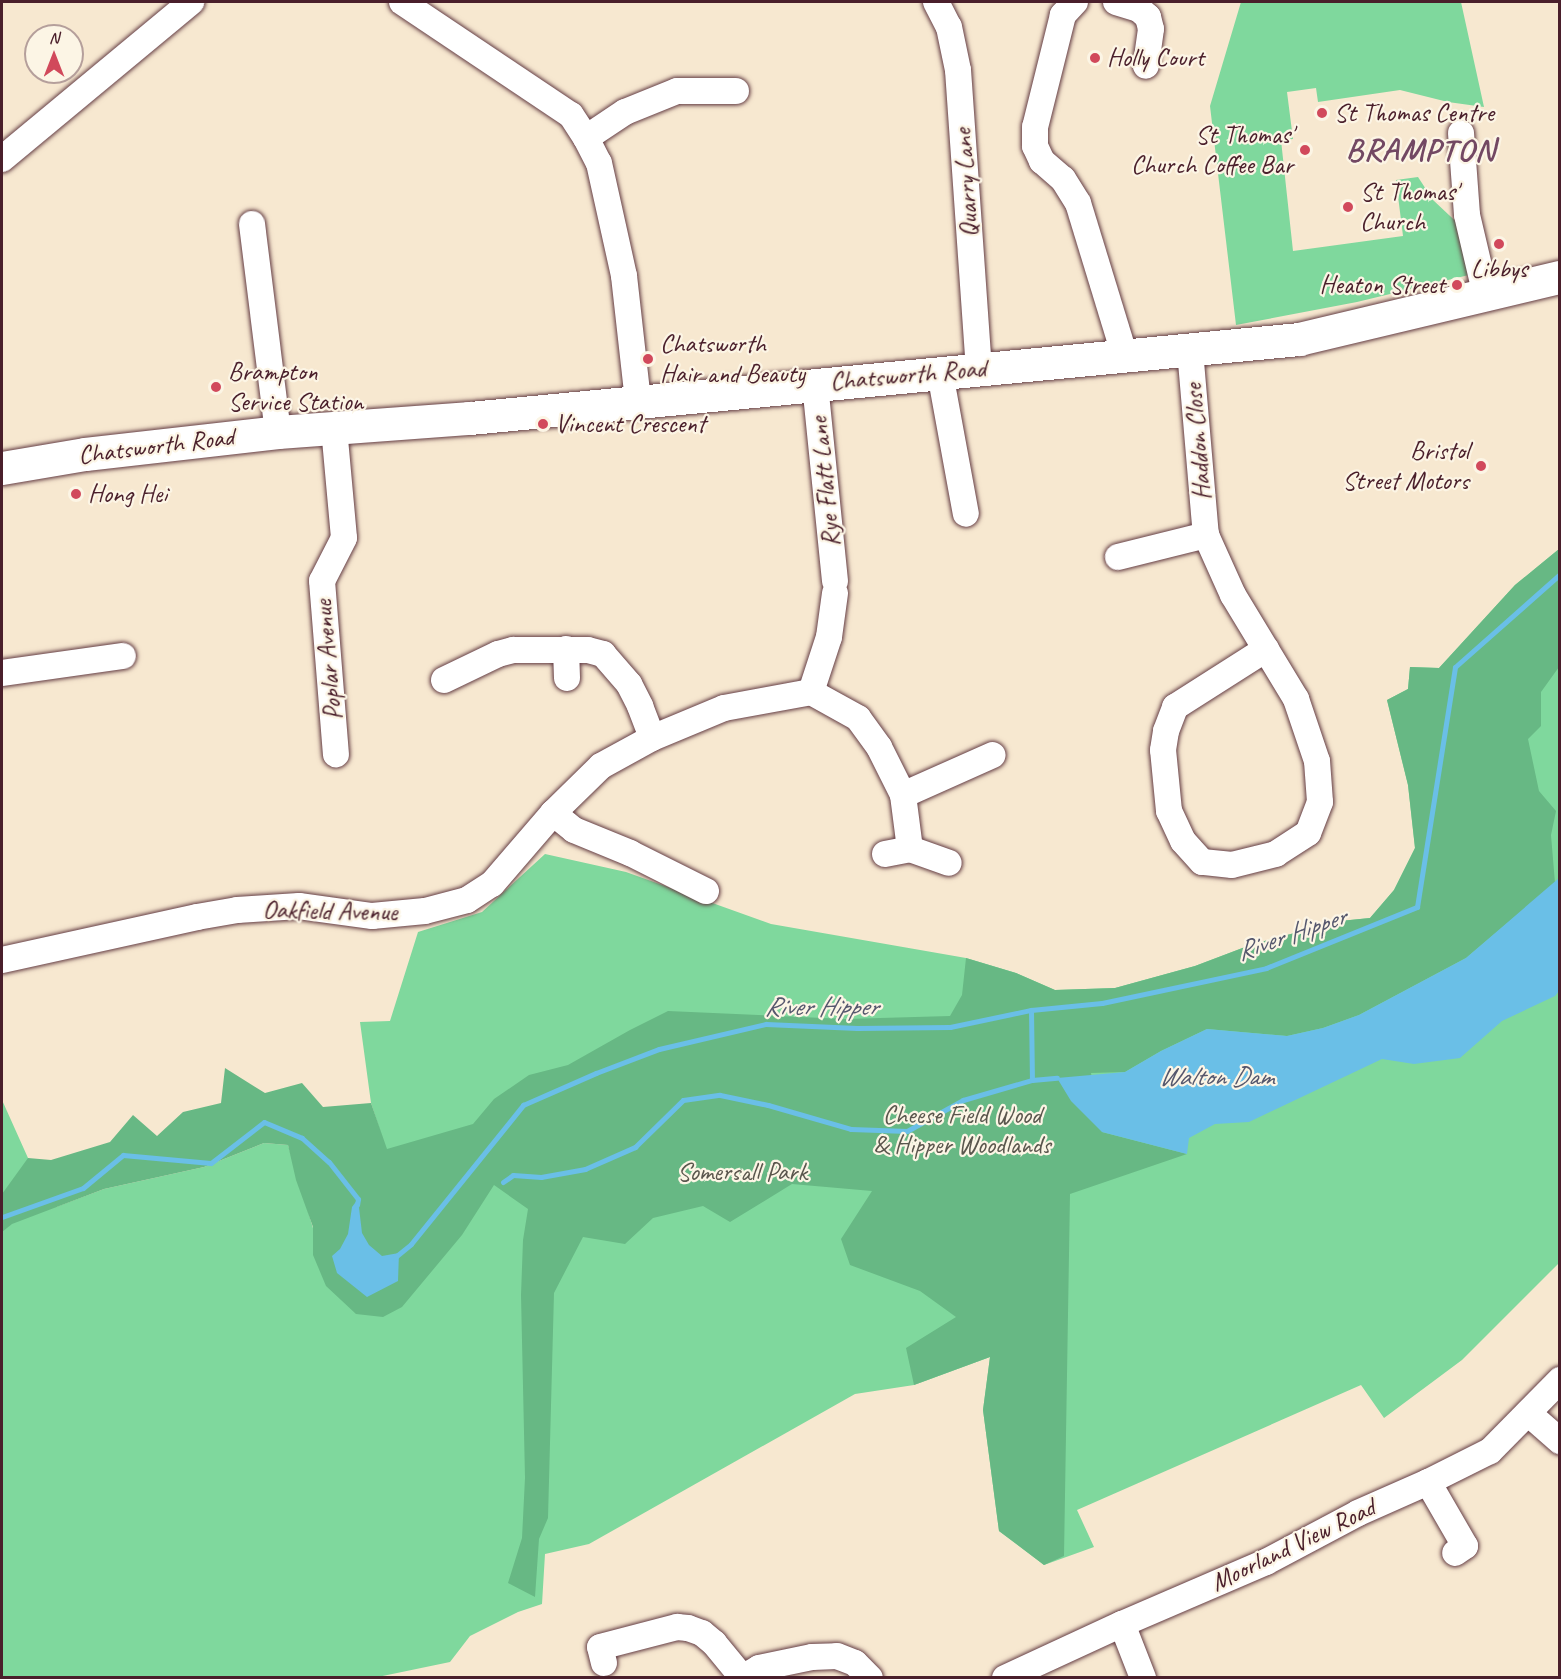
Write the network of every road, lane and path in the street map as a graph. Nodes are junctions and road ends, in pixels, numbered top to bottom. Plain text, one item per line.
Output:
1 (191, 2) edge
2 (402, 2) edge
3 (936, 2) edge
4 (1075, 2) edge
5 (1116, 2) edge
6 (1146, 66) dead end
7 (736, 91) dead end
8 (1461, 133) dead end
9 (586, 138) junction
10 (2, 159) edge
11 (252, 224) dead end
12 (1560, 278) edge
13 (1486, 296) junction
14 (1190, 350) junction
15 (1125, 357) junction
16 (979, 369) junction
17 (940, 373) junction
18 (815, 384) junction
19 (638, 401) junction
20 (334, 428) junction
21 (278, 432) junction
22 (2, 468) edge
23 (966, 514) dead end
24 (1206, 535) junction
25 (1118, 557) dead end
26 (566, 649) junction
27 (1266, 649) junction
28 (123, 656) dead end
29 (2, 673) edge
30 (567, 678) dead end
31 (444, 680) dead end
32 (811, 693) junction
33 (652, 738) junction
34 (336, 754) dead end
35 (993, 755) dead end
36 (903, 795) junction
37 (553, 813) junction
38 (910, 849) junction
39 (885, 854) dead end
40 (949, 862) dead end
41 (706, 891) dead end
42 (2, 960) edge
43 (1560, 1380) edge
44 (1528, 1413) junction
45 (1560, 1441) edge
46 (1428, 1482) junction
47 (1455, 1553) dead end
48 (1122, 1624) junction
49 (604, 1663) dead end
50 (742, 1677) edge
51 (870, 1677) edge
52 (1005, 1677) edge
53 (1143, 1677) edge

1 - 10 street
2 - 9 street
3 - 16 street, Quarry Lane
4 - 15 street
5 - 6 street
7 - 9 street
8 - 13 street
9 - 19 street
11 - 21 street
12 - 13 highway, Chatsworth Road
13 - 14 highway, Chatsworth Road
14 - 15 highway, Chatsworth Road
14 - 24 street, Haddon Close
15 - 16 highway, Chatsworth Road
16 - 17 highway, Chatsworth Road
17 - 18 highway, Chatsworth Road
17 - 23 street
18 - 19 highway, Chatsworth Road
18 - 32 street, Rye Flatt Lane
19 - 20 highway, Chatsworth Road
20 - 21 highway, Chatsworth Road
20 - 34 street, Poplar Avenue
21 - 22 highway, Chatsworth Road
24 - 25 street, Haddon Close
24 - 27 street, Haddon Close
26 - 30 street
26 - 31 street
26 - 33 street
27 - 27 street, Haddon Close
28 - 29 street
32 - 33 street, Oakfield Avenue
32 - 36 street
33 - 37 street, Oakfield Avenue
35 - 36 street
36 - 38 street
37 - 41 street
37 - 42 street, Oakfield Avenue
38 - 39 street
38 - 40 street
43 - 44 street, Moorland View Road
44 - 45 street
44 - 46 street, Moorland View Road
46 - 47 street
46 - 48 street, Moorland View Road
48 - 52 street, Moorland View Road
48 - 53 street
49 - 50 street
50 - 51 street

